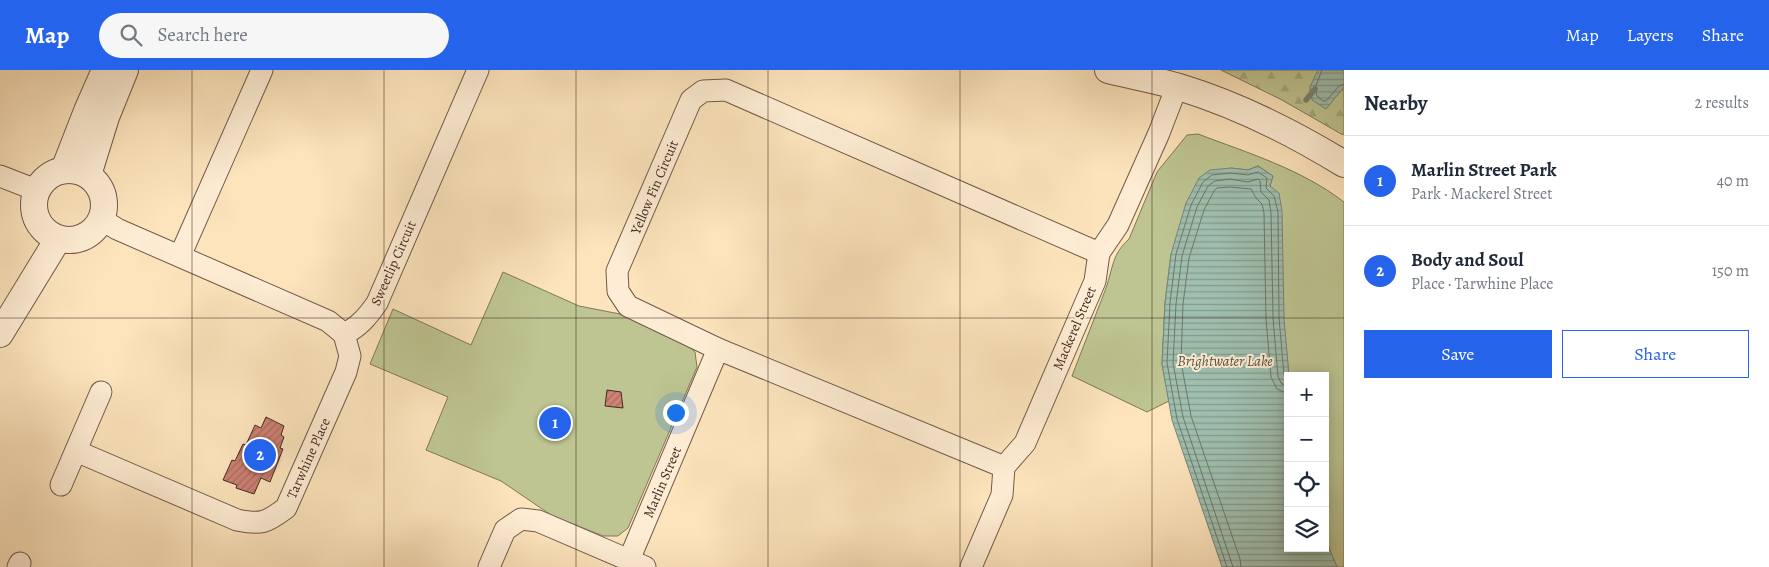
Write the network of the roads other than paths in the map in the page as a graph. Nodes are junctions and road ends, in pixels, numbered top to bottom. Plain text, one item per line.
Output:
1 (105, 70) edge
2 (125, 70) edge
3 (262, 70) edge
4 (478, 70) edge
5 (1108, 70) edge
6 (1177, 86) junction
7 (1344, 164) edge
8 (76, 172) junction
9 (0, 176) edge
10 (36, 190) junction
11 (101, 219) junction
12 (50, 233) junction
13 (1099, 252) junction
14 (180, 256) junction
15 (0, 327) edge
16 (0, 334) edge
17 (344, 334) junction
18 (718, 349) junction
19 (101, 392) dead end
20 (76, 451) junction
21 (1004, 467) junction
22 (61, 485) dead end
23 (637, 564) edge
24 (489, 567) edge
25 (971, 567) edge

1 - 8 street
2 - 8 street
3 - 14 street
4 - 17 street, Sweetlip Circuit
5 - 6 street
6 - 7 street
6 - 13 street, Mackerel Street
8 - 10 street
8 - 11 street
9 - 10 street
10 - 12 street
11 - 12 street
11 - 14 street
12 - 15 street
12 - 16 street
13 - 18 street, Yellow Fin Circuit
13 - 21 street, Mackerel Street
14 - 17 street
17 - 20 street, Tarwhine Place
18 - 21 street, Yellow Fin Circuit
18 - 23 street, Marlin Street
19 - 20 street
20 - 22 street
21 - 25 street
23 - 24 street

